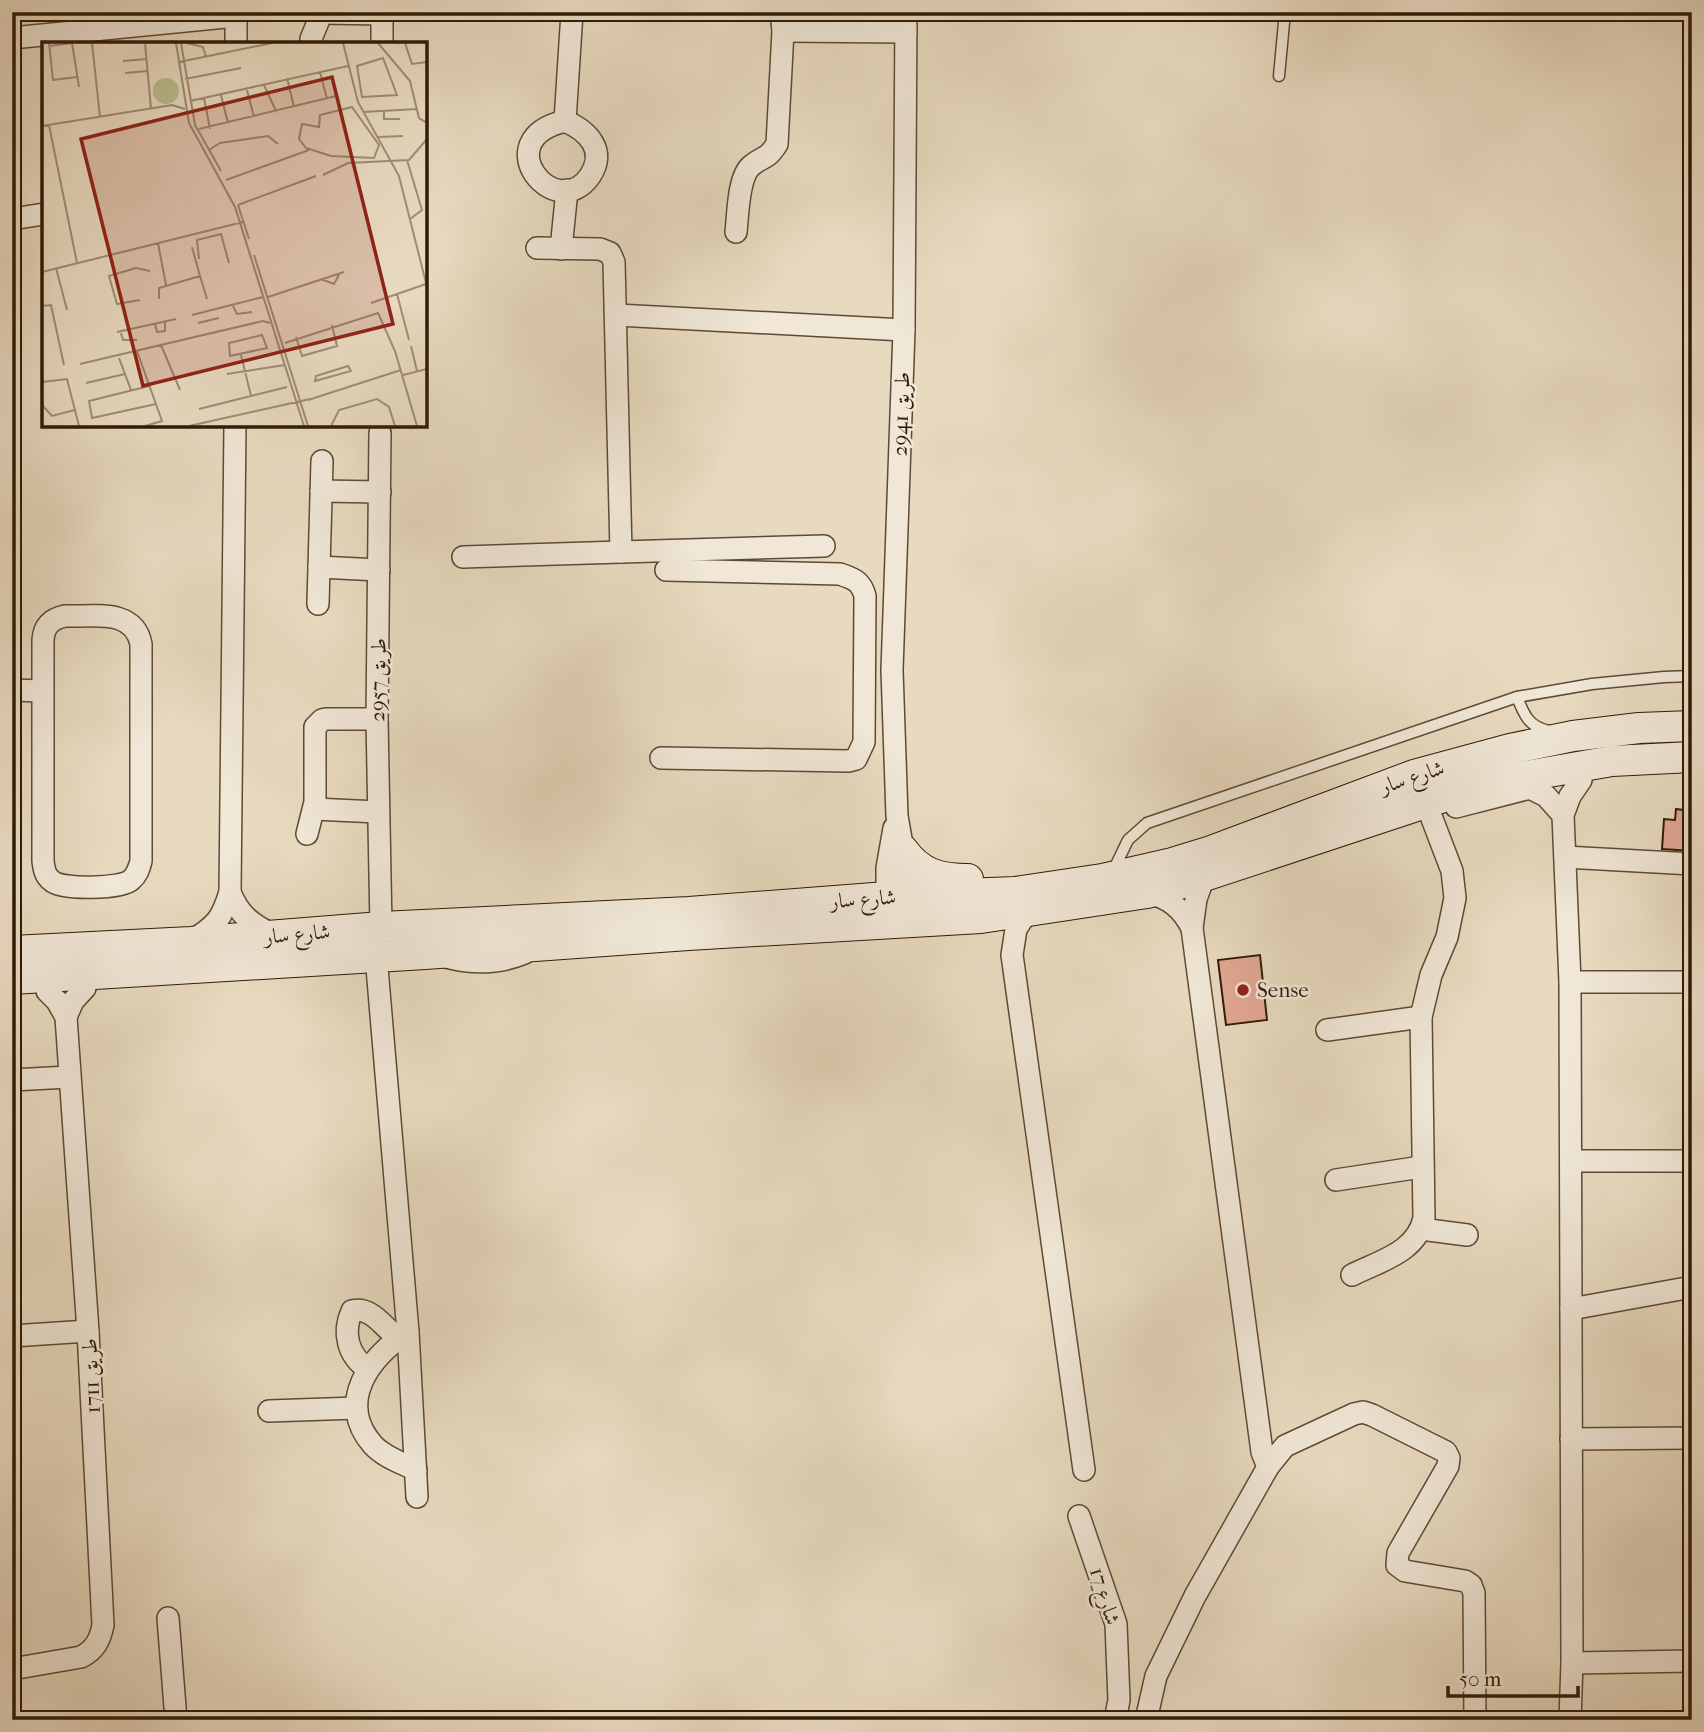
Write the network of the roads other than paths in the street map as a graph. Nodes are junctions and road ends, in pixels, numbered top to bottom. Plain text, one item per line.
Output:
1 (322, 12) edge
2 (572, 12) edge
3 (1285, 12) edge
4 (382, 13) edge
5 (236, 14) edge
6 (782, 22) edge
7 (906, 22) edge
8 (12, 38) edge
9 (311, 39) dead end
10 (236, 42) edge
11 (382, 42) edge
12 (1279, 76) dead end
13 (565, 121) junction
14 (567, 190) junction
15 (42, 214) edge
16 (12, 219) edge
17 (736, 232) dead end
18 (537, 248) dead end
19 (561, 249) junction
20 (617, 315) junction
21 (904, 330) junction
22 (235, 427) edge
23 (380, 433) dead end
24 (322, 461) dead end
25 (321, 491) junction
26 (380, 492) junction
27 (824, 546) dead end
28 (621, 552) junction
29 (463, 557) dead end
30 (319, 567) junction
31 (379, 570) junction
32 (666, 570) dead end
33 (318, 604) dead end
34 (865, 668) junction
35 (892, 670) junction
36 (1692, 676) edge
37 (12, 690) edge
38 (42, 691) junction
39 (1517, 698) junction
40 (377, 719) junction
41 (1692, 726) edge
42 (1573, 736) junction
43 (1692, 757) edge
44 (661, 758) dead end
45 (1692, 769) edge
46 (1581, 780) junction
47 (1530, 789) junction
48 (314, 810) junction
49 (378, 812) junction
50 (1563, 815) junction
51 (897, 816) junction
52 (1431, 816) junction
53 (1334, 833) junction
54 (307, 834) dead end
55 (903, 850) junction
56 (1565, 857) junction
57 (1692, 864) edge
58 (1110, 877) junction
59 (1204, 877) junction
60 (1062, 886) junction
61 (230, 892) junction
62 (1147, 892) junction
63 (895, 910) junction
64 (1027, 912) junction
65 (981, 918) junction
66 (381, 927) junction
67 (1192, 928) junction
68 (275, 936) junction
69 (191, 942) junction
70 (12, 951) edge
71 (1012, 955) junction
72 (376, 956) junction
73 (158, 971) junction
74 (12, 979) edge
75 (1570, 982) junction
76 (1692, 982) edge
77 (85, 989) junction
78 (47, 991) junction
79 (12, 994) edge
80 (66, 1017) junction
81 (1421, 1017) junction
82 (1326, 1030) dead end
83 (69, 1077) junction
84 (12, 1080) edge
85 (1571, 1161) junction
86 (1692, 1161) edge
87 (1421, 1167) junction
88 (1336, 1181) dead end
89 (1421, 1229) junction
90 (1467, 1235) dead end
91 (1352, 1275) dead end
92 (1692, 1287) edge
93 (1571, 1309) junction
94 (88, 1331) junction
95 (403, 1335) junction
96 (12, 1336) edge
97 (368, 1369) junction
98 (356, 1408) junction
99 (269, 1411) dead end
100 (1572, 1438) junction
101 (1692, 1438) edge
102 (1268, 1467) junction
103 (416, 1470) junction
104 (1084, 1470) dead end
105 (417, 1497) dead end
106 (1079, 1516) dead end
107 (168, 1618) dead end
108 (1692, 1661) edge
109 (1572, 1663) junction
110 (12, 1669) edge
111 (176, 1720) edge
112 (1115, 1720) edge
113 (1146, 1720) edge
114 (1475, 1720) edge
115 (1570, 1720) edge

1 - 4 street
1 - 9 street
2 - 13 street
3 - 12 lane
4 - 11 street
5 - 8 street
5 - 10 street
6 - 7 street
6 - 17 street
7 - 21 street, طريق 2941
13 - 14 street
13 - 14 street
14 - 19 street
15 - 16 street
18 - 19 street
19 - 20 street
20 - 21 street
20 - 28 street
21 - 35 street, طريق 2941
22 - 61 street
23 - 26 street, طريق 2957
24 - 25 street
25 - 26 street
25 - 30 street
26 - 31 street, طريق 2957
27 - 28 street
28 - 29 street
30 - 31 street
30 - 33 street
31 - 40 street, طريق 2957
32 - 34 street
34 - 35 street
34 - 44 street
35 - 51 street, طريق 2941
36 - 39 lane
37 - 38 street
38 - 38 street
39 - 42 lane
39 - 58 lane
40 - 48 street
40 - 49 street, طريق 2957
41 - 42 street, شارع سار
42 - 58 street, شارع سار
43 - 53 street, شارع سار
45 - 46 street
46 - 47 street
46 - 50 street
47 - 50 street
47 - 52 street
48 - 49 street
48 - 54 street
49 - 66 street, طريق 2957
50 - 56 street
51 - 55 street, طريق 2941
51 - 63 street, طريق 2941
52 - 53 street
52 - 81 street
53 - 59 street, شارع سار
55 - 60 street
55 - 63 street, طريق 2941
56 - 57 street
56 - 75 street
58 - 60 street, شارع سار
59 - 62 street, شارع سار
59 - 67 street
60 - 63 street, شارع سار
61 - 68 street
61 - 69 street
62 - 64 street, شارع سار
62 - 67 street
63 - 65 street, شارع سار
63 - 66 street, شارع سار
63 - 72 street, شارع سار
64 - 65 street, شارع سار
64 - 71 street
65 - 71 street
66 - 68 street, شارع سار
67 - 102 street
68 - 69 street, شارع سار
69 - 70 street, شارع سار
71 - 104 street
72 - 73 street, شارع سار
72 - 95 street
73 - 74 street, شارع سار
73 - 77 street
75 - 76 street
75 - 85 street
77 - 78 street
77 - 80 street
78 - 79 street
78 - 80 street
80 - 83 street, طريق 1711
81 - 82 street
81 - 87 street
83 - 84 street
83 - 94 street, طريق 1711
85 - 86 street
85 - 93 street
87 - 88 street
87 - 89 street
89 - 90 street
89 - 91 street
92 - 93 street
93 - 100 street
94 - 96 street
94 - 110 street, طريق 1711
95 - 97 street
95 - 97 street
95 - 103 street
97 - 98 street
98 - 99 street
98 - 103 street
100 - 101 street
100 - 109 street
102 - 113 street
102 - 114 street
103 - 105 street
106 - 112 street, شارع 17
107 - 111 street
108 - 109 street
109 - 115 street

